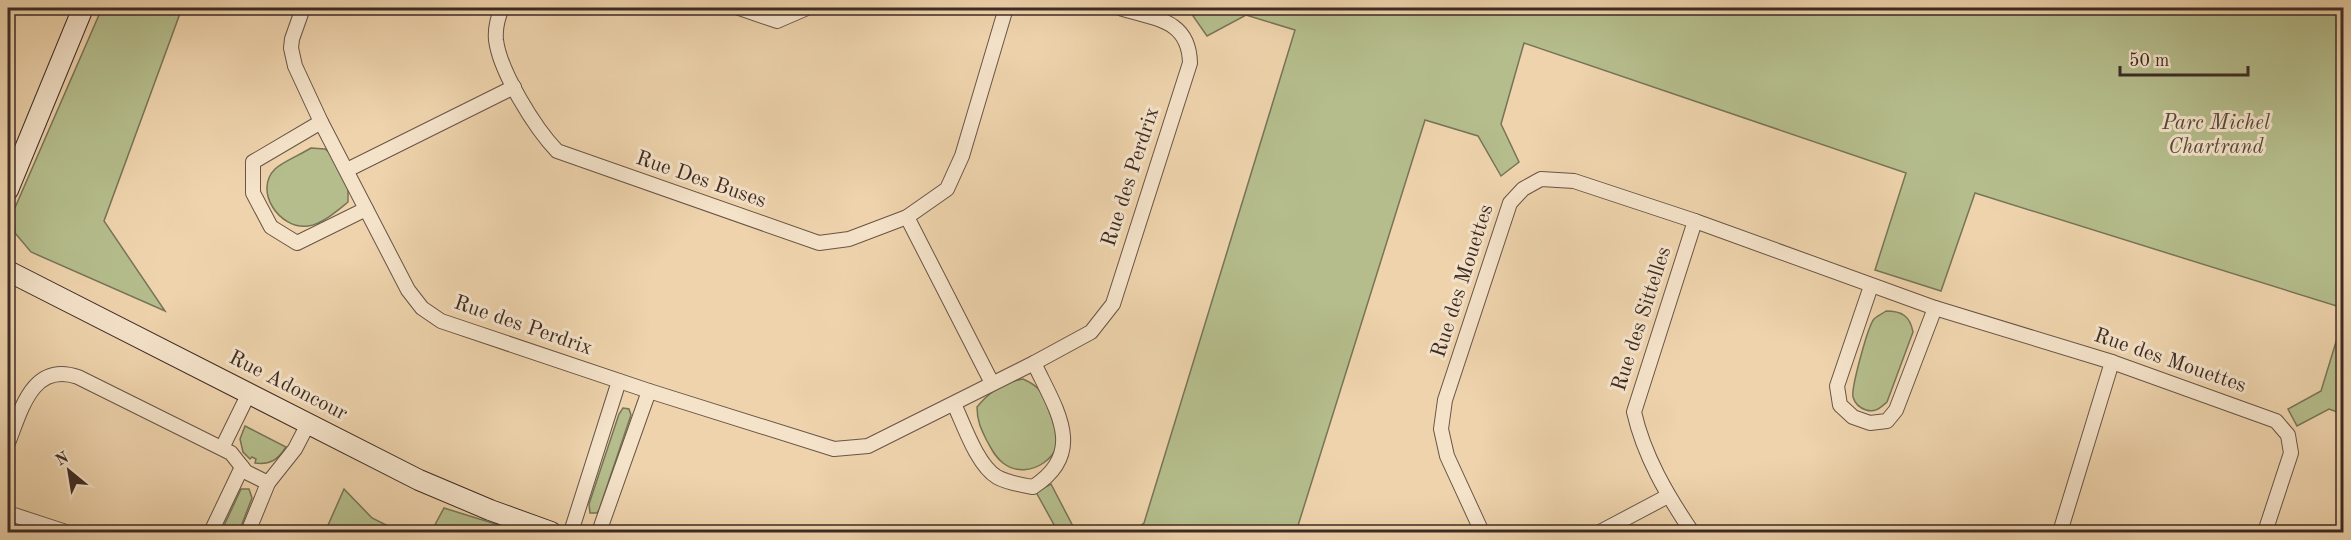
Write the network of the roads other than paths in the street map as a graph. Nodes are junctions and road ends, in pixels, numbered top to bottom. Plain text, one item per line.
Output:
1 (83, 8) edge
2 (303, 8) edge
3 (502, 8) edge
4 (739, 8) edge
5 (807, 8) edge
6 (1006, 8) edge
7 (1120, 8) edge
8 (514, 87) junction
9 (321, 122) junction
10 (346, 170) junction
11 (8, 190) edge
12 (366, 209) junction
13 (907, 217) junction
14 (1695, 221) junction
15 (8, 271) edge
16 (1871, 286) junction
17 (1935, 308) junction
18 (2112, 362) junction
19 (1034, 363) junction
20 (619, 381) junction
21 (992, 383) junction
22 (649, 391) junction
23 (249, 393) junction
24 (954, 404) junction
25 (308, 424) junction
26 (8, 443) edge
27 (222, 448) junction
28 (242, 467) junction
29 (268, 483) junction
30 (1668, 496) junction
31 (8, 513) edge
32 (66, 532) edge
33 (211, 532) edge
34 (248, 532) edge
35 (551, 532) edge
36 (571, 532) edge
37 (599, 532) edge
38 (1482, 532) edge
39 (1600, 532) edge
40 (1692, 532) edge
41 (2060, 532) edge
42 (2265, 532) edge

1 - 11 street
2 - 9 street, Rue des Perdrix
3 - 8 street, Rue Des Buses
4 - 5 street
6 - 13 street, Rue Des Buses
7 - 19 street, Rue des Perdrix
8 - 10 street
8 - 13 street, Rue Des Buses
9 - 10 street, Rue des Perdrix
9 - 12 street
10 - 12 street, Rue des Perdrix
12 - 20 street, Rue des Perdrix
13 - 21 street
14 - 16 street, Rue des Mouettes
14 - 30 street, Rue des Sittelles
14 - 38 street, Rue des Mouettes
15 - 23 street, Rue Adoncour
16 - 17 street, Rue des Mouettes
16 - 17 street
17 - 18 street, Rue des Mouettes
18 - 41 street
18 - 42 street, Rue des Mouettes
19 - 21 street, Rue des Perdrix
19 - 24 street
20 - 22 street, Rue des Perdrix
20 - 36 street
21 - 24 street, Rue des Perdrix
22 - 24 street, Rue des Perdrix
22 - 37 street
23 - 25 street, Rue Adoncour
23 - 27 street
25 - 29 street
25 - 35 street, Rue Adoncour
26 - 27 street
27 - 28 street
28 - 29 street
28 - 33 street
29 - 34 street
30 - 39 street
30 - 40 street, Rue des Sittelles
31 - 32 street

